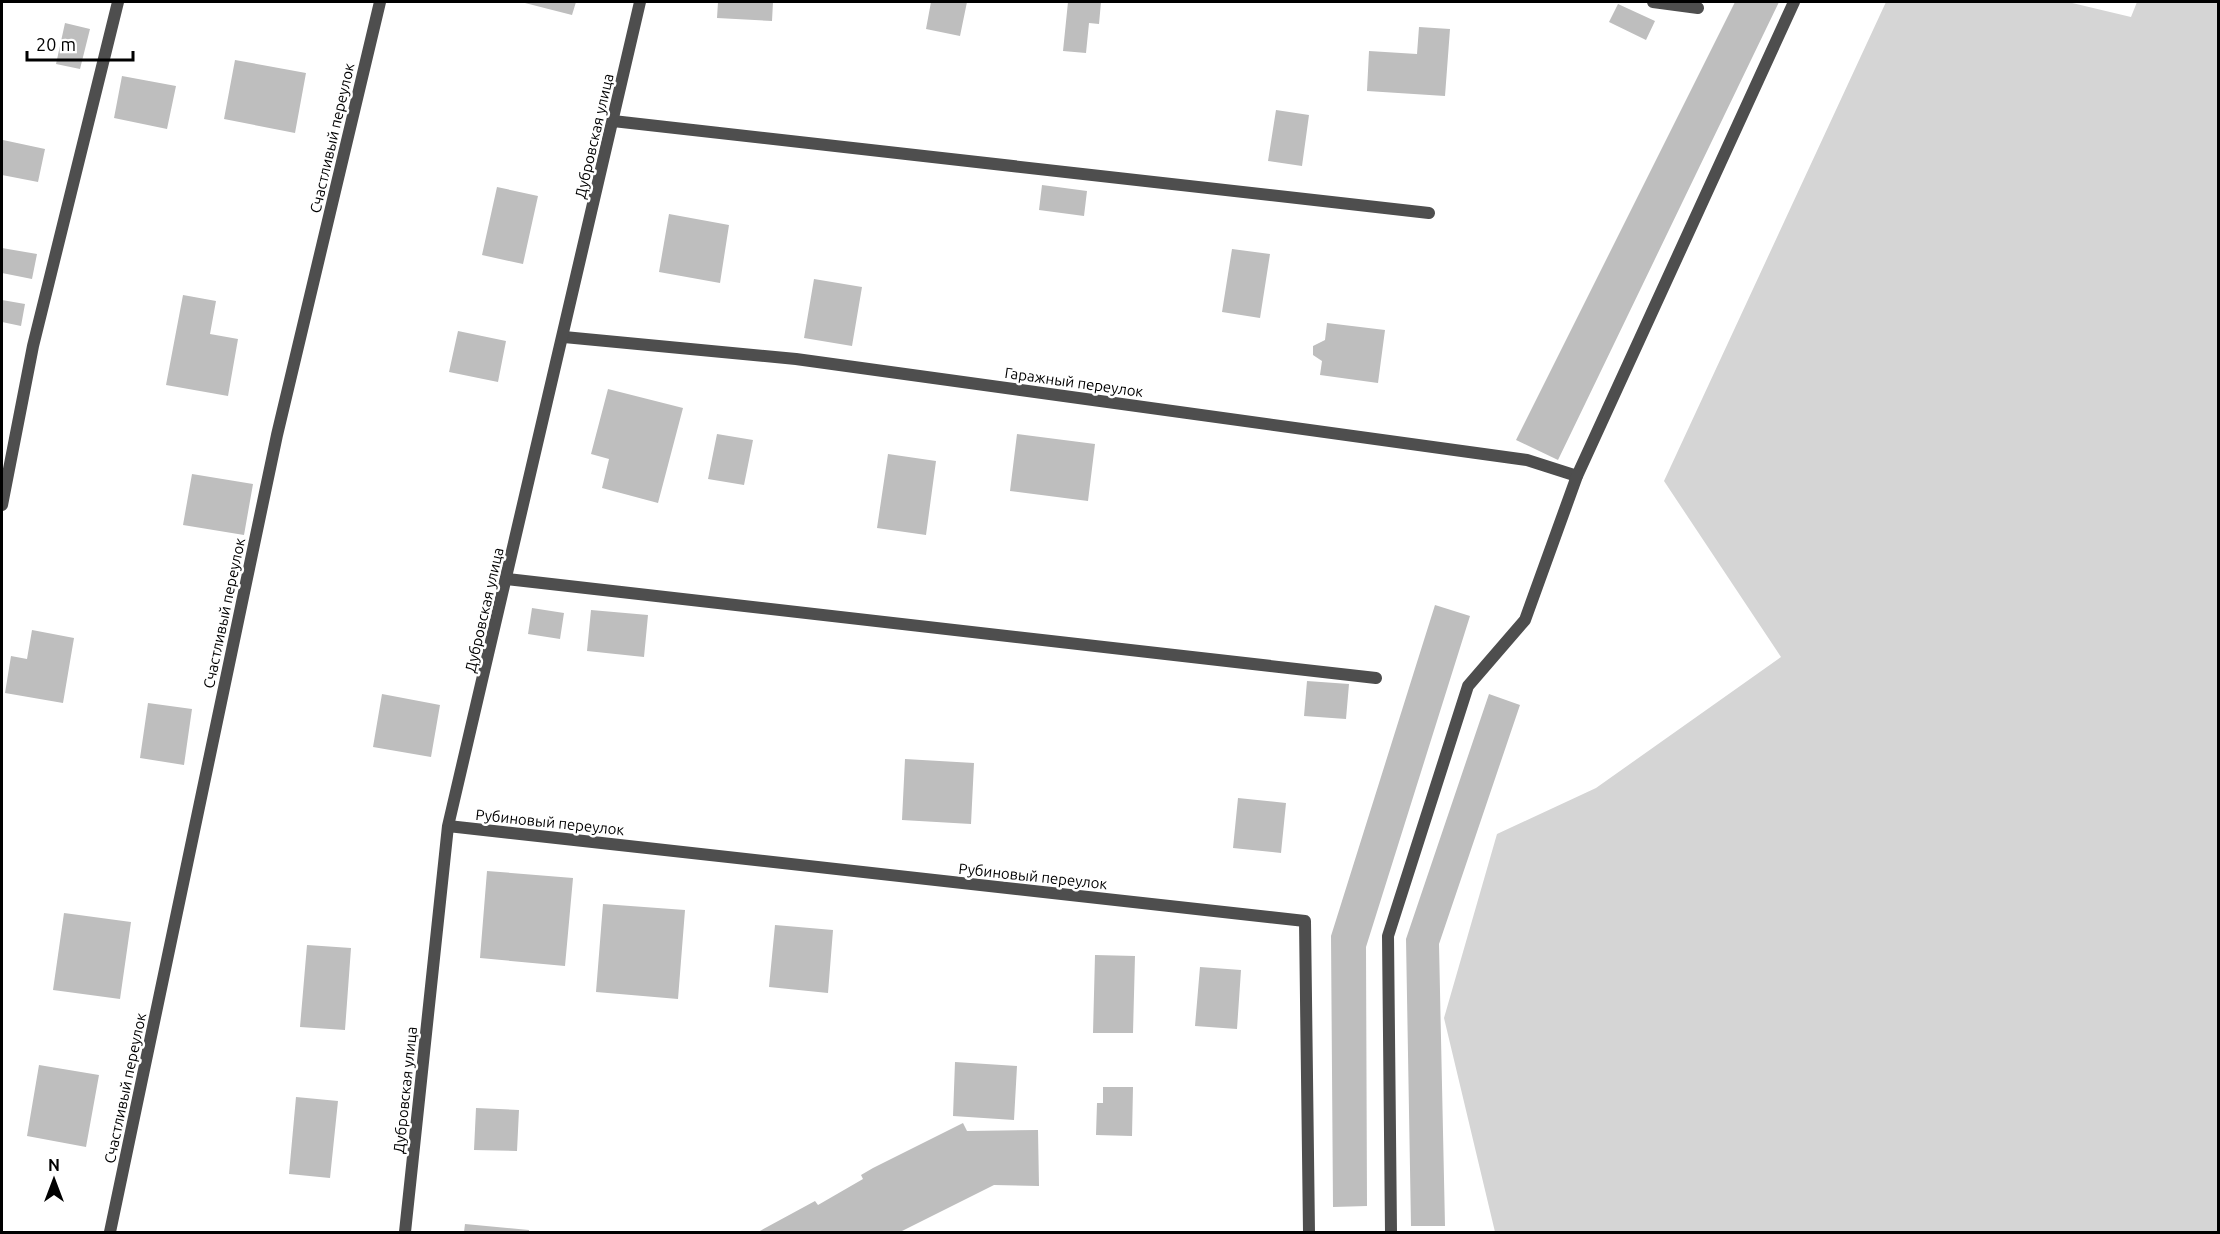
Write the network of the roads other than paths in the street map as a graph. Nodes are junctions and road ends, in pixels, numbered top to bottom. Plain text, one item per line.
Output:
1 (118, 2) edge
2 (380, 2) edge
3 (640, 2) edge
4 (1653, 2) edge
5 (1794, 2) edge
6 (1698, 8) dead end
7 (613, 121) junction
8 (1429, 213) dead end
9 (564, 337) junction
10 (1577, 476) junction
11 (2, 505) edge
12 (507, 579) junction
13 (1376, 678) dead end
14 (448, 826) junction
15 (110, 1233) edge
16 (405, 1233) edge
17 (1309, 1233) edge
18 (1391, 1233) edge

1 - 11 street
2 - 15 street, Счастливый переулок
3 - 7 street, Дубровская улица
4 - 6 street
5 - 10 street
7 - 8 street
7 - 9 street, Дубровская улица
9 - 10 street, Гаражный переулок
9 - 12 street, Дубровская улица
10 - 18 street
12 - 13 street
12 - 14 street, Дубровская улица
14 - 16 street, Дубровская улица
14 - 17 street, Рубиновый переулок

